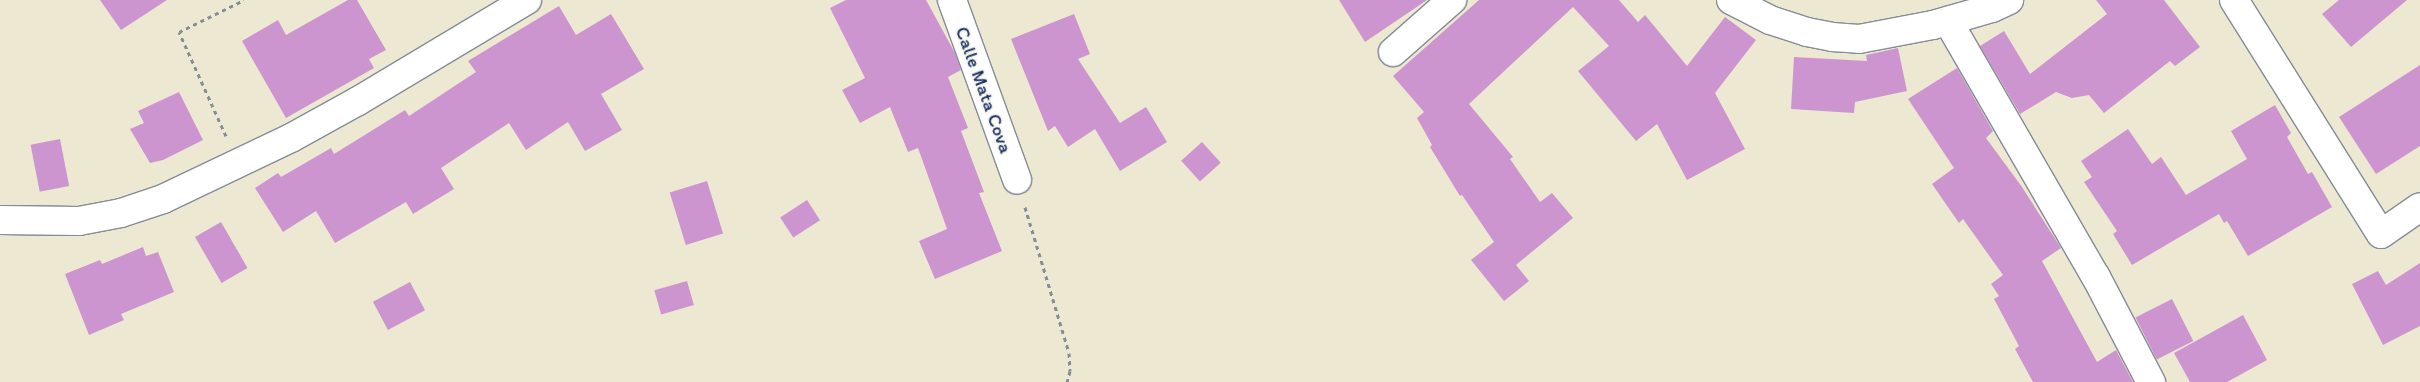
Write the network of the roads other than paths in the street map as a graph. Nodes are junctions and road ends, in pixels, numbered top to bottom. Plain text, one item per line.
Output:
1 (527, 0) edge
2 (952, 0) edge
3 (1452, 0) edge
4 (1731, 0) edge
5 (2009, 0) edge
6 (2234, 0) edge
7 (1948, 21) junction
8 (1393, 52) dead end
9 (1017, 180) road end
10 (2420, 207) edge
11 (0, 220) edge
12 (2151, 382) edge

1 - 11 street
2 - 9 street, Calle Mata Cova
3 - 8 street
4 - 7 street
5 - 7 street
6 - 10 street
7 - 12 street

